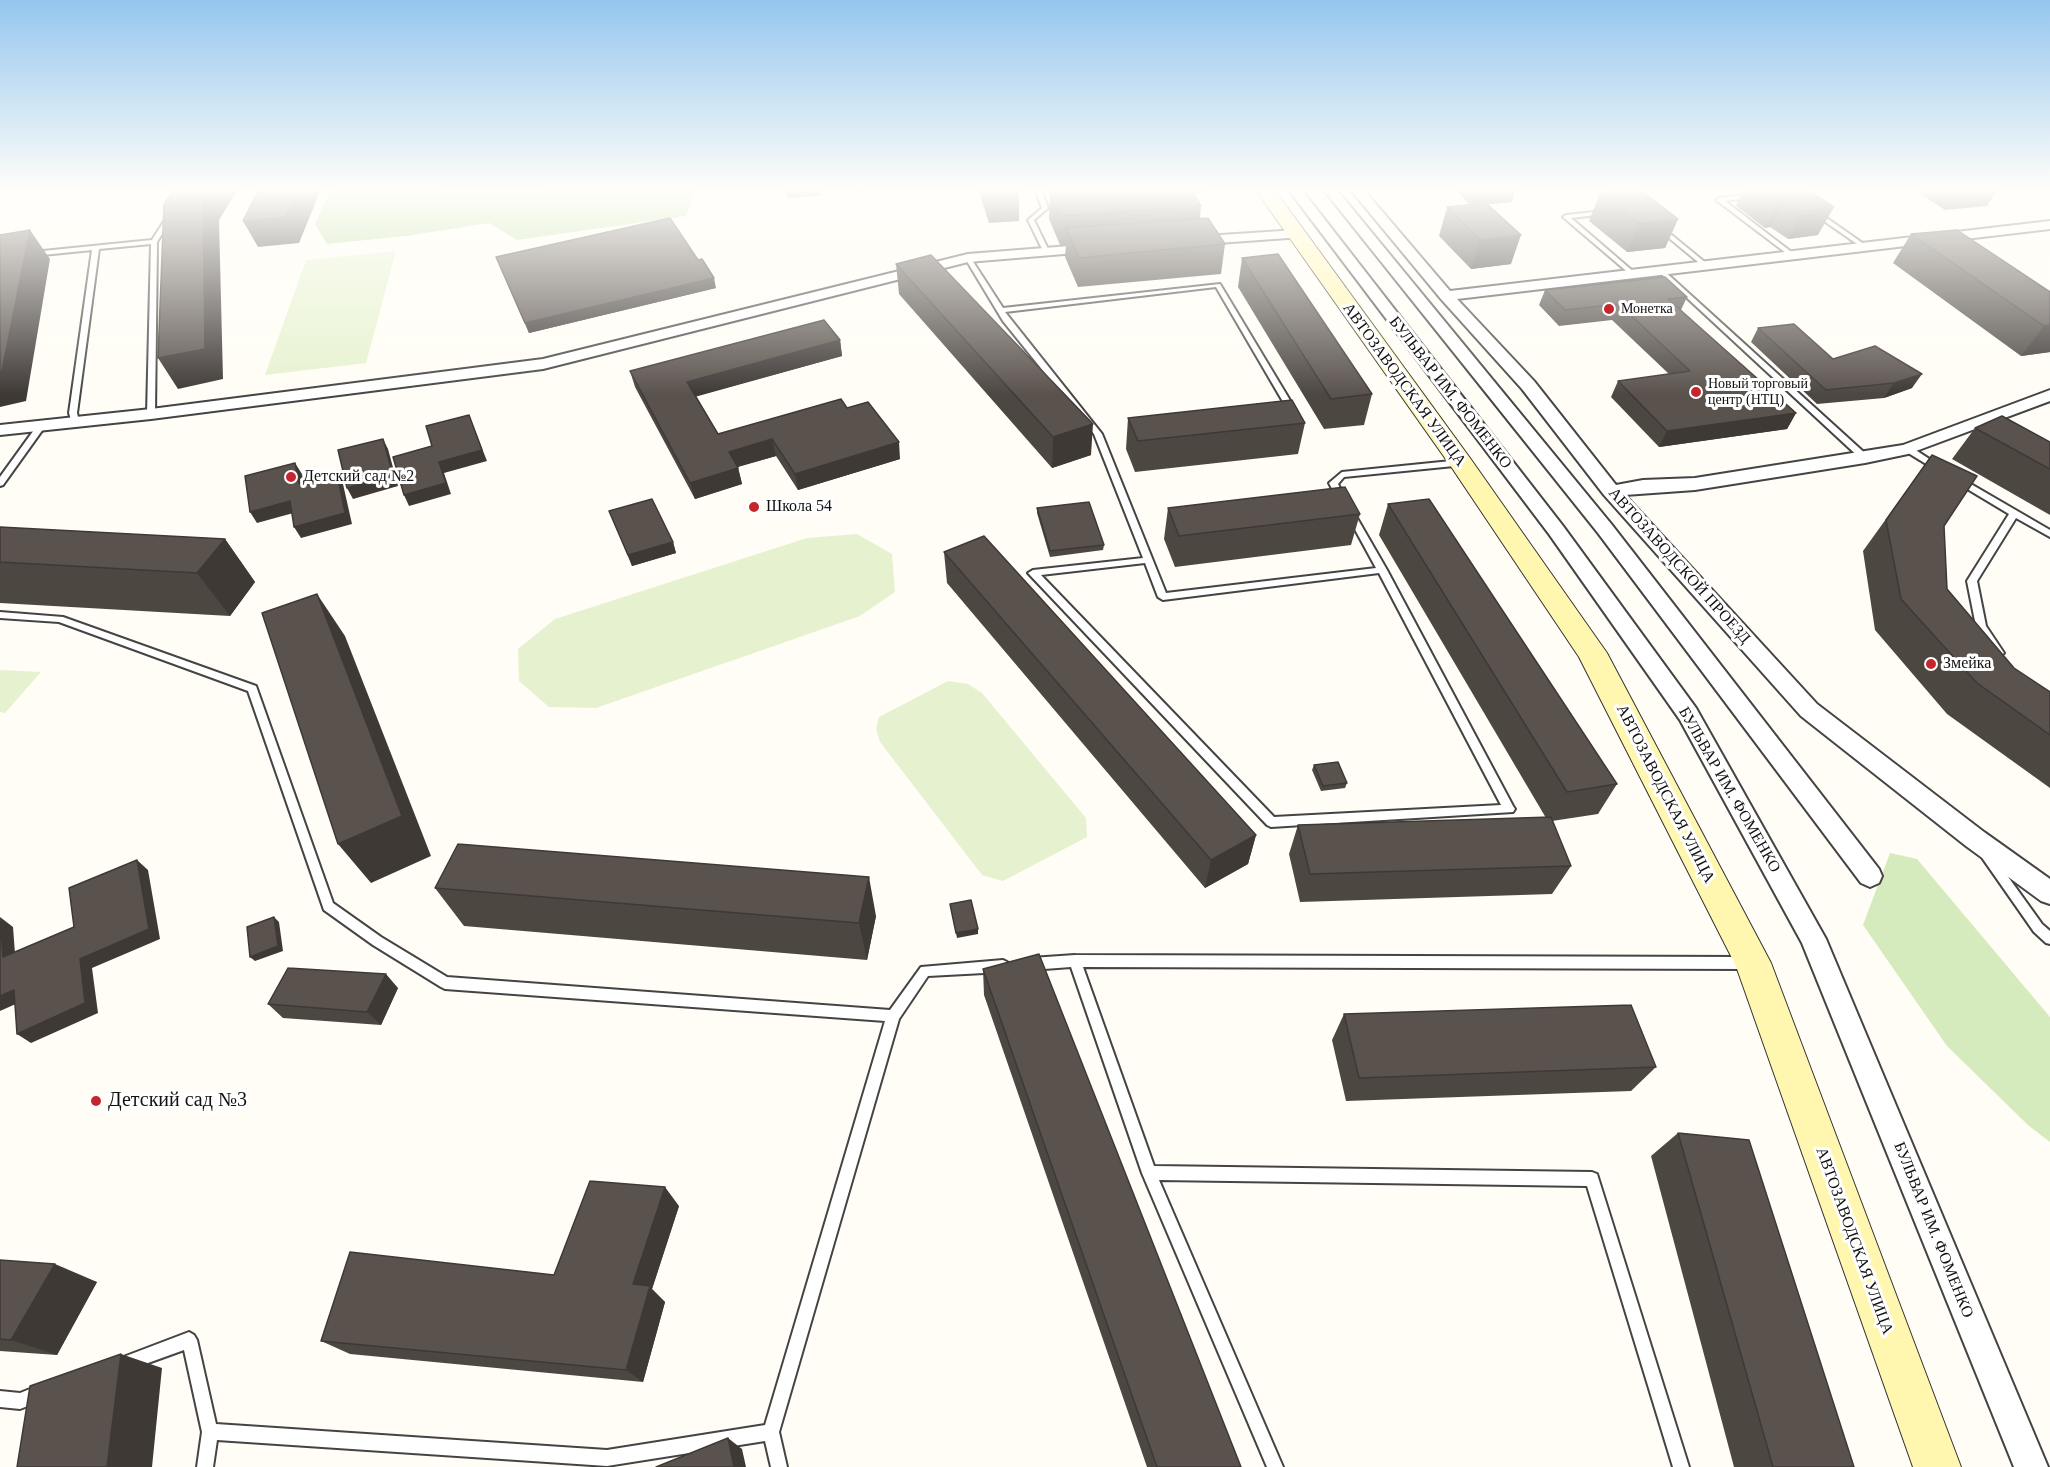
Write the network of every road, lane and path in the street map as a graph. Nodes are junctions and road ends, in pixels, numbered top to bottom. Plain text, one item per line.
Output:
1 (95, 257) edge
2 (154, 257) edge
3 (974, 257) edge
4 (1314, 257) edge
5 (1347, 257) edge
6 (1385, 257) edge
7 (1414, 257) edge
8 (1614, 257) edge
9 (1696, 257) edge
10 (1771, 257) edge
11 (968, 258) junction
12 (1705, 265) junction
13 (1660, 270) junction
14 (1633, 274) junction
15 (1446, 296) junction
16 (1001, 310) junction
17 (2047, 399) edge
18 (151, 414) junction
19 (1295, 415) edge
20 (75, 421) junction
21 (42, 425) junction
22 (0, 430) edge
23 (1908, 449) junction
24 (1865, 458) junction
25 (1461, 464) junction
26 (0, 483) edge
27 (1611, 491) junction
28 (2014, 513) junction
29 (2050, 534) edge
30 (1148, 560) junction
31 (1382, 570) junction
32 (0, 615) edge
33 (2005, 662) edge
34 (1975, 839) junction
35 (1870, 876) dead end
36 (2050, 893) edge
37 (2050, 939) edge
38 (1075, 961) junction
39 (1753, 963) junction
40 (893, 1016) junction
41 (1149, 1173) junction
42 (110, 1368) edge
43 (54, 1389) edge
44 (0, 1399) edge
45 (210, 1432) junction
46 (771, 1432) junction
47 (205, 1467) edge
48 (779, 1467) edge
49 (1275, 1467) edge
50 (1681, 1467) edge
51 (1937, 1467) edge
52 (2031, 1467) edge

1 - 20 lane
2 - 18 lane
3 - 11 street
4 - 25 street, АВТОЗАВОДСКАЯ УЛИЦА
5 - 52 street, БУЛЬВАР ИМ. ФОМЕНКО
6 - 35 street, БУЛЬВАР ИМ. ФОМЕНКО
7 - 15 street, АВТОЗАВОДСКОЙ ПРОЕЗД
8 - 14 lane
9 - 12 lane
10 - 12 street
11 - 16 lane
11 - 18 street
12 - 13 street
13 - 14 street
13 - 24 lane
14 - 15 street
15 - 27 street, АВТОЗАВОДСКОЙ ПРОЕЗД
16 - 19 lane
16 - 30 lane
17 - 23 street
18 - 20 street
20 - 21 street
21 - 22 street
21 - 26 lane
23 - 24 street
23 - 28 lane
24 - 27 street
25 - 31 lane
25 - 39 street, АВТОЗАВОДСКАЯ УЛИЦА
27 - 34 street, АВТОЗАВОДСКОЙ ПРОЕЗД
28 - 29 lane
28 - 33 lane
30 - 31 lane
30 - 31 lane
32 - 40 lane
34 - 36 street, АВТОЗАВОДСКОЙ ПРОЕЗД
34 - 37 lane
38 - 39 lane
38 - 40 lane
38 - 41 lane
39 - 51 street, АВТОЗАВОДСКАЯ УЛИЦА
40 - 46 lane
41 - 49 lane
41 - 50 lane
42 - 45 lane
43 - 44 lane
45 - 46 lane
45 - 47 lane
46 - 48 lane

